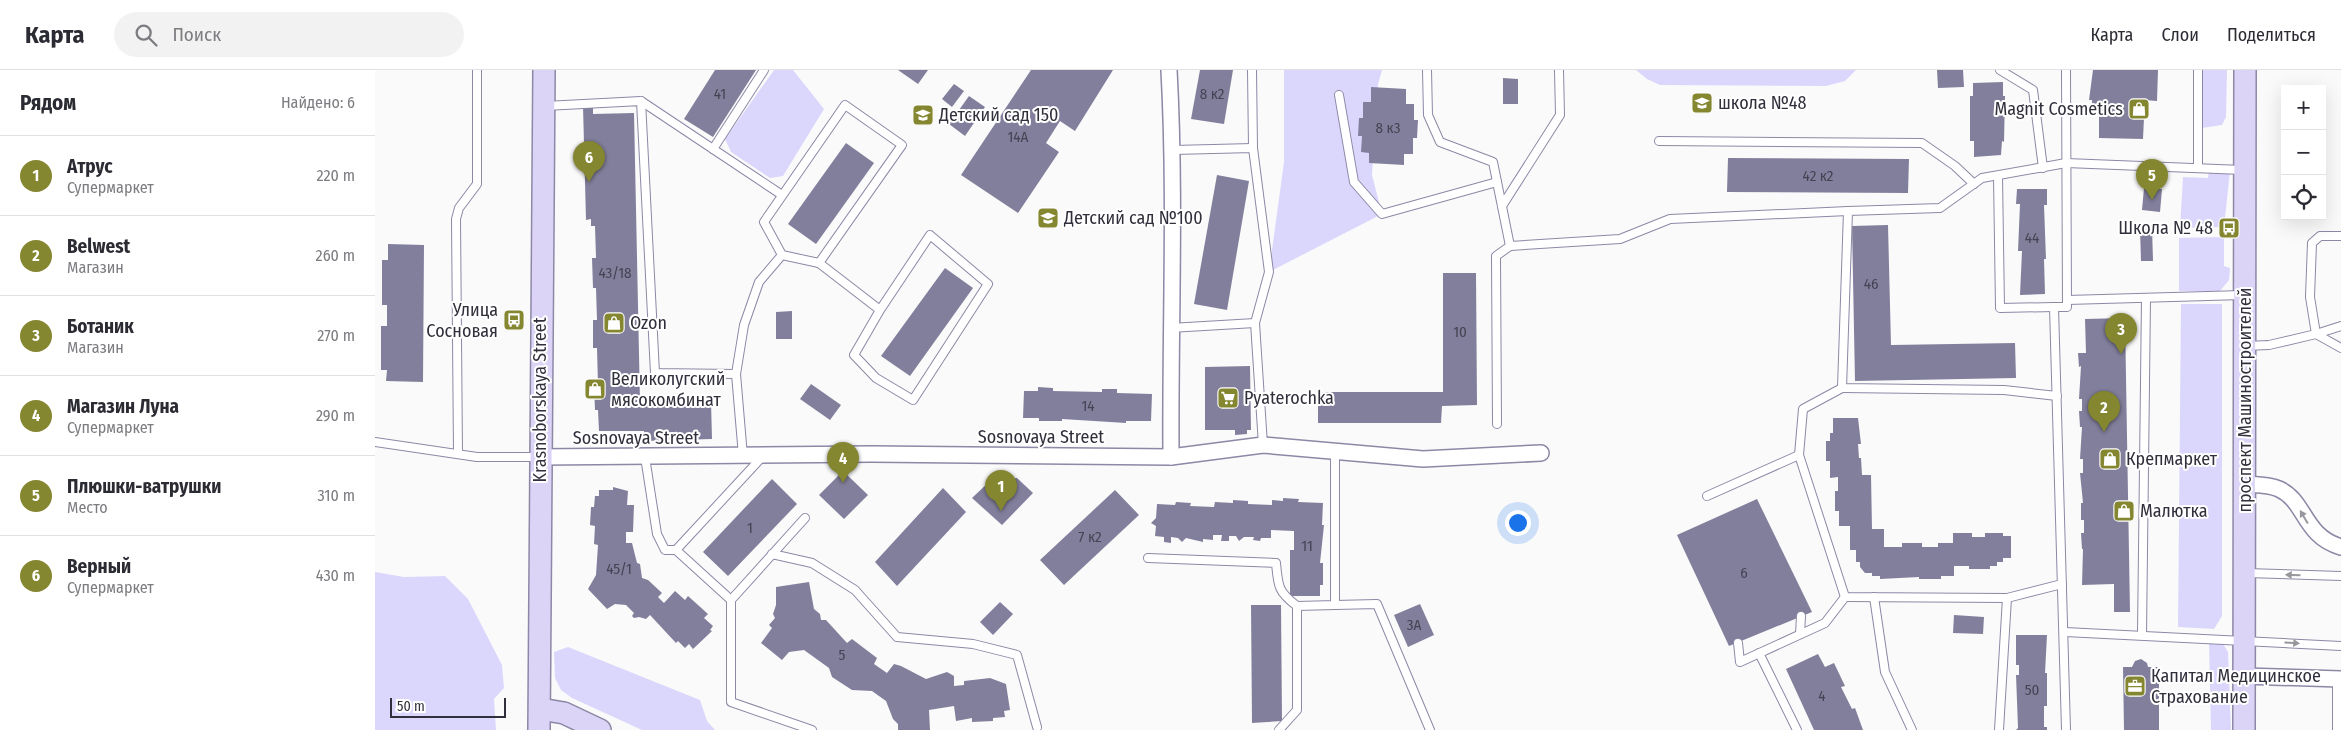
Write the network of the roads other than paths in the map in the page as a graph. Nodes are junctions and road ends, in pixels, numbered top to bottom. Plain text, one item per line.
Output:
1 (477, 70) edge
2 (543, 70) edge
3 (764, 70) edge
4 (1169, 70) edge
5 (1252, 70) edge
6 (1427, 70) edge
7 (1559, 70) edge
8 (2000, 70) edge
9 (2066, 70) edge
10 (2199, 70) edge
11 (2245, 70) edge
12 (1339, 95) dead end
13 (641, 101) junction
14 (543, 106) junction
15 (1659, 141) dead end
16 (1253, 148) junction
17 (713, 149) junction
18 (1173, 150) junction
19 (2066, 163) junction
20 (2198, 166) junction
21 (2043, 168) junction
22 (2245, 170) junction
23 (1998, 176) junction
24 (1497, 182) junction
25 (1974, 184) junction
26 (782, 196) junction
27 (1502, 206) junction
28 (1848, 211) junction
29 (2341, 236) edge
30 (1510, 246) junction
31 (782, 255) junction
32 (819, 263) junction
33 (2245, 295) junction
34 (2146, 298) junction
35 (2067, 300) junction
36 (2054, 307) junction
37 (880, 310) junction
38 (1255, 323) junction
39 (2341, 326) edge
40 (1170, 328) junction
41 (2316, 334) junction
42 (2245, 346) junction
43 (2341, 348) edge
44 (736, 374) junction
45 (1842, 388) junction
46 (2057, 396) junction
47 (1497, 424) dead end
48 (375, 442) edge
49 (1263, 445) junction
50 (1335, 451) junction
51 (1541, 453) dead end
52 (458, 454) junction
53 (1799, 455) junction
54 (645, 456) junction
55 (743, 456) junction
56 (763, 456) junction
57 (1171, 456) junction
58 (539, 457) junction
59 (2244, 484) junction
60 (1707, 496) dead end
61 (805, 518) dead end
62 (2341, 547) edge
63 (676, 550) junction
64 (772, 554) junction
65 (1147, 558) dead end
66 (2244, 573) junction
67 (2341, 576) edge
68 (2062, 584) junction
69 (1845, 597) junction
70 (1874, 597) junction
71 (2007, 598) junction
72 (731, 600) junction
73 (1335, 605) junction
74 (1297, 606) junction
75 (1801, 616) dead end
76 (2065, 632) junction
77 (1800, 634) junction
78 (2142, 635) junction
79 (2243, 640) junction
80 (1738, 643) dead end
81 (2341, 646) edge
82 (1759, 653) junction
83 (2243, 676) junction
84 (2339, 679) edge
85 (540, 709) junction
86 (1037, 729) edge
87 (539, 730) edge
88 (600, 730) edge
89 (813, 730) edge
90 (1279, 730) edge
91 (1429, 730) edge
92 (1797, 730) edge
93 (1912, 730) edge
94 (1999, 730) edge
95 (2066, 730) edge
96 (2244, 730) edge
97 (2337, 730) edge

1 - 52 lane
2 - 14 street, Krasnoborskaya Street
3 - 17 lane
4 - 18 street
5 - 16 lane
6 - 24 lane
7 - 27 lane
8 - 21 lane
9 - 19 lane
10 - 20 lane
11 - 22 street, проспект Машиностроителей
12 - 24 lane
13 - 14 lane
13 - 17 lane
13 - 44 lane
14 - 58 street, Krasnoborskaya Street
15 - 25 lane
16 - 18 lane
16 - 38 lane
17 - 26 lane
18 - 40 street
19 - 20 lane
19 - 21 lane
19 - 35 lane
20 - 22 lane
21 - 23 lane
22 - 33 street, проспект Машиностроителей
23 - 25 lane
23 - 36 lane
24 - 27 lane
25 - 28 lane
26 - 31 lane
26 - 32 lane
27 - 30 lane
28 - 30 lane
28 - 45 lane
29 - 41 lane
30 - 47 lane
31 - 32 lane
31 - 44 lane
32 - 37 lane
33 - 34 lane
33 - 42 street, проспект Машиностроителей
34 - 35 lane
34 - 78 lane
35 - 36 lane
36 - 46 lane
37 - 37 lane
38 - 40 lane
38 - 49 lane
39 - 41 lane
40 - 57 street
41 - 42 lane
41 - 43 lane
42 - 59 street, проспект Машиностроителей
44 - 55 lane
45 - 46 lane
45 - 53 lane
46 - 68 lane
48 - 52 lane
49 - 50 street, Sosnovaya Street
49 - 57 street, Sosnovaya Street
50 - 51 street, Sosnovaya Street
50 - 73 lane
52 - 58 lane
53 - 60 lane
53 - 69 lane
54 - 55 street, Sosnovaya Street
54 - 58 street, Sosnovaya Street
54 - 63 lane
55 - 56 street, Sosnovaya Street
56 - 57 street, Sosnovaya Street
56 - 63 lane
58 - 85 street, Krasnoborskaya Street
62 -> 59 street
59 - 66 street, проспект Машиностроителей
61 - 64 lane
63 - 72 lane
64 - 72 lane
64 - 86 lane
65 - 74 lane
67 -> 66 lane
66 - 79 street, проспект Машиностроителей
68 - 71 lane
68 - 76 lane
69 - 70 lane
69 - 77 lane
70 - 71 lane
70 - 93 lane
71 - 94 lane
72 - 89 lane
73 - 74 lane
73 - 91 lane
74 - 90 lane
75 - 77 lane
76 - 78 lane
76 - 95 lane
77 - 82 lane
78 - 79 lane
79 -> 81 lane
79 - 83 street, проспект Машиностроителей
80 - 82 lane
82 - 92 lane
83 - 84 street
83 - 96 street, проспект Машиностроителей
84 - 97 lane
85 - 87 street, Krasnoborskaya Street
85 - 88 street

